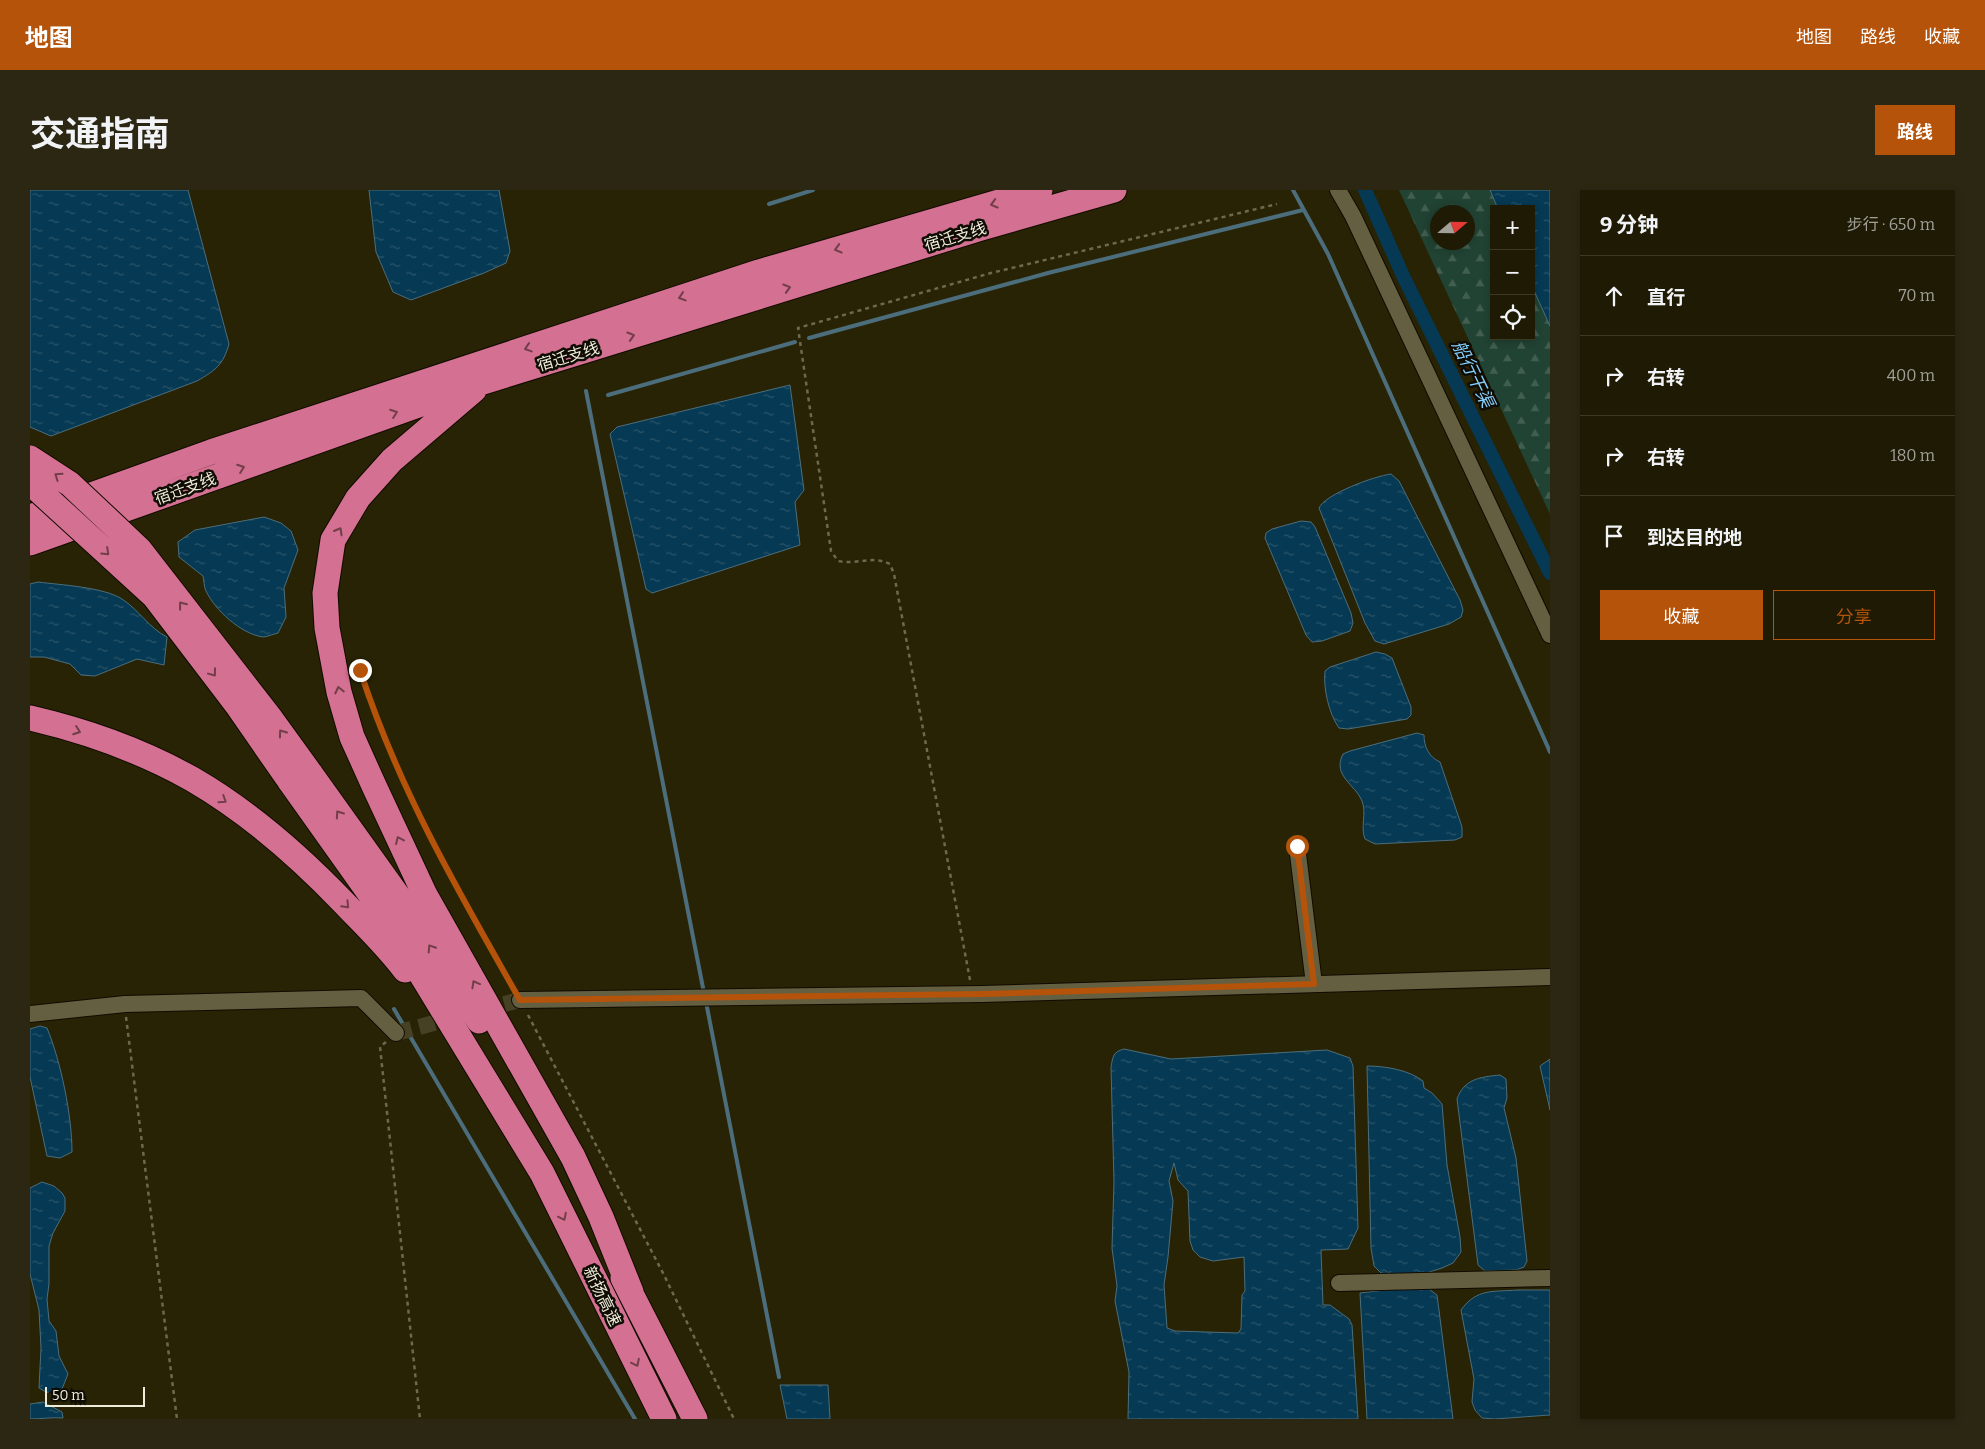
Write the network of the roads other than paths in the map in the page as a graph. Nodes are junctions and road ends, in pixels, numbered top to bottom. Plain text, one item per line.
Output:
1 (1040, 190) edge
2 (1114, 190) edge
3 (1327, 190) edge
4 (1338, 190) edge
5 (1348, 206) junction
6 (483, 382) junction
7 (30, 458) edge
8 (30, 485) edge
9 (30, 517) edge
10 (30, 543) edge
11 (1550, 636) edge
12 (30, 718) edge
13 (300, 776) junction
14 (1297, 846) dead end
15 (1550, 977) edge
16 (1314, 984) junction
17 (520, 1000) tunnel mouth
18 (30, 1014) edge
19 (396, 1033) road end
20 (542, 1173) junction
21 (1550, 1278) edge
22 (1339, 1284) dead end
23 (631, 1292) junction
24 (664, 1419) edge
25 (695, 1419) edge

1 -> 9 highway, 宿迁支线
6 -> 2 highway, 宿迁支线
3 - 5 street
4 - 5 street
5 - 11 street
10 -> 6 highway, 宿迁支线
23 -> 6 highway
13 -> 7 highway, bridge
8 -> 13 highway, bridge
12 -> 20 highway
13 - 20 highway
23 -> 13 highway
14 - 16 street
15 - 16 street
16 - 17 street
18 - 19 street
20 -> 24 highway, 新扬高速
21 - 22 street
23 - 25 highway, 新扬高速

